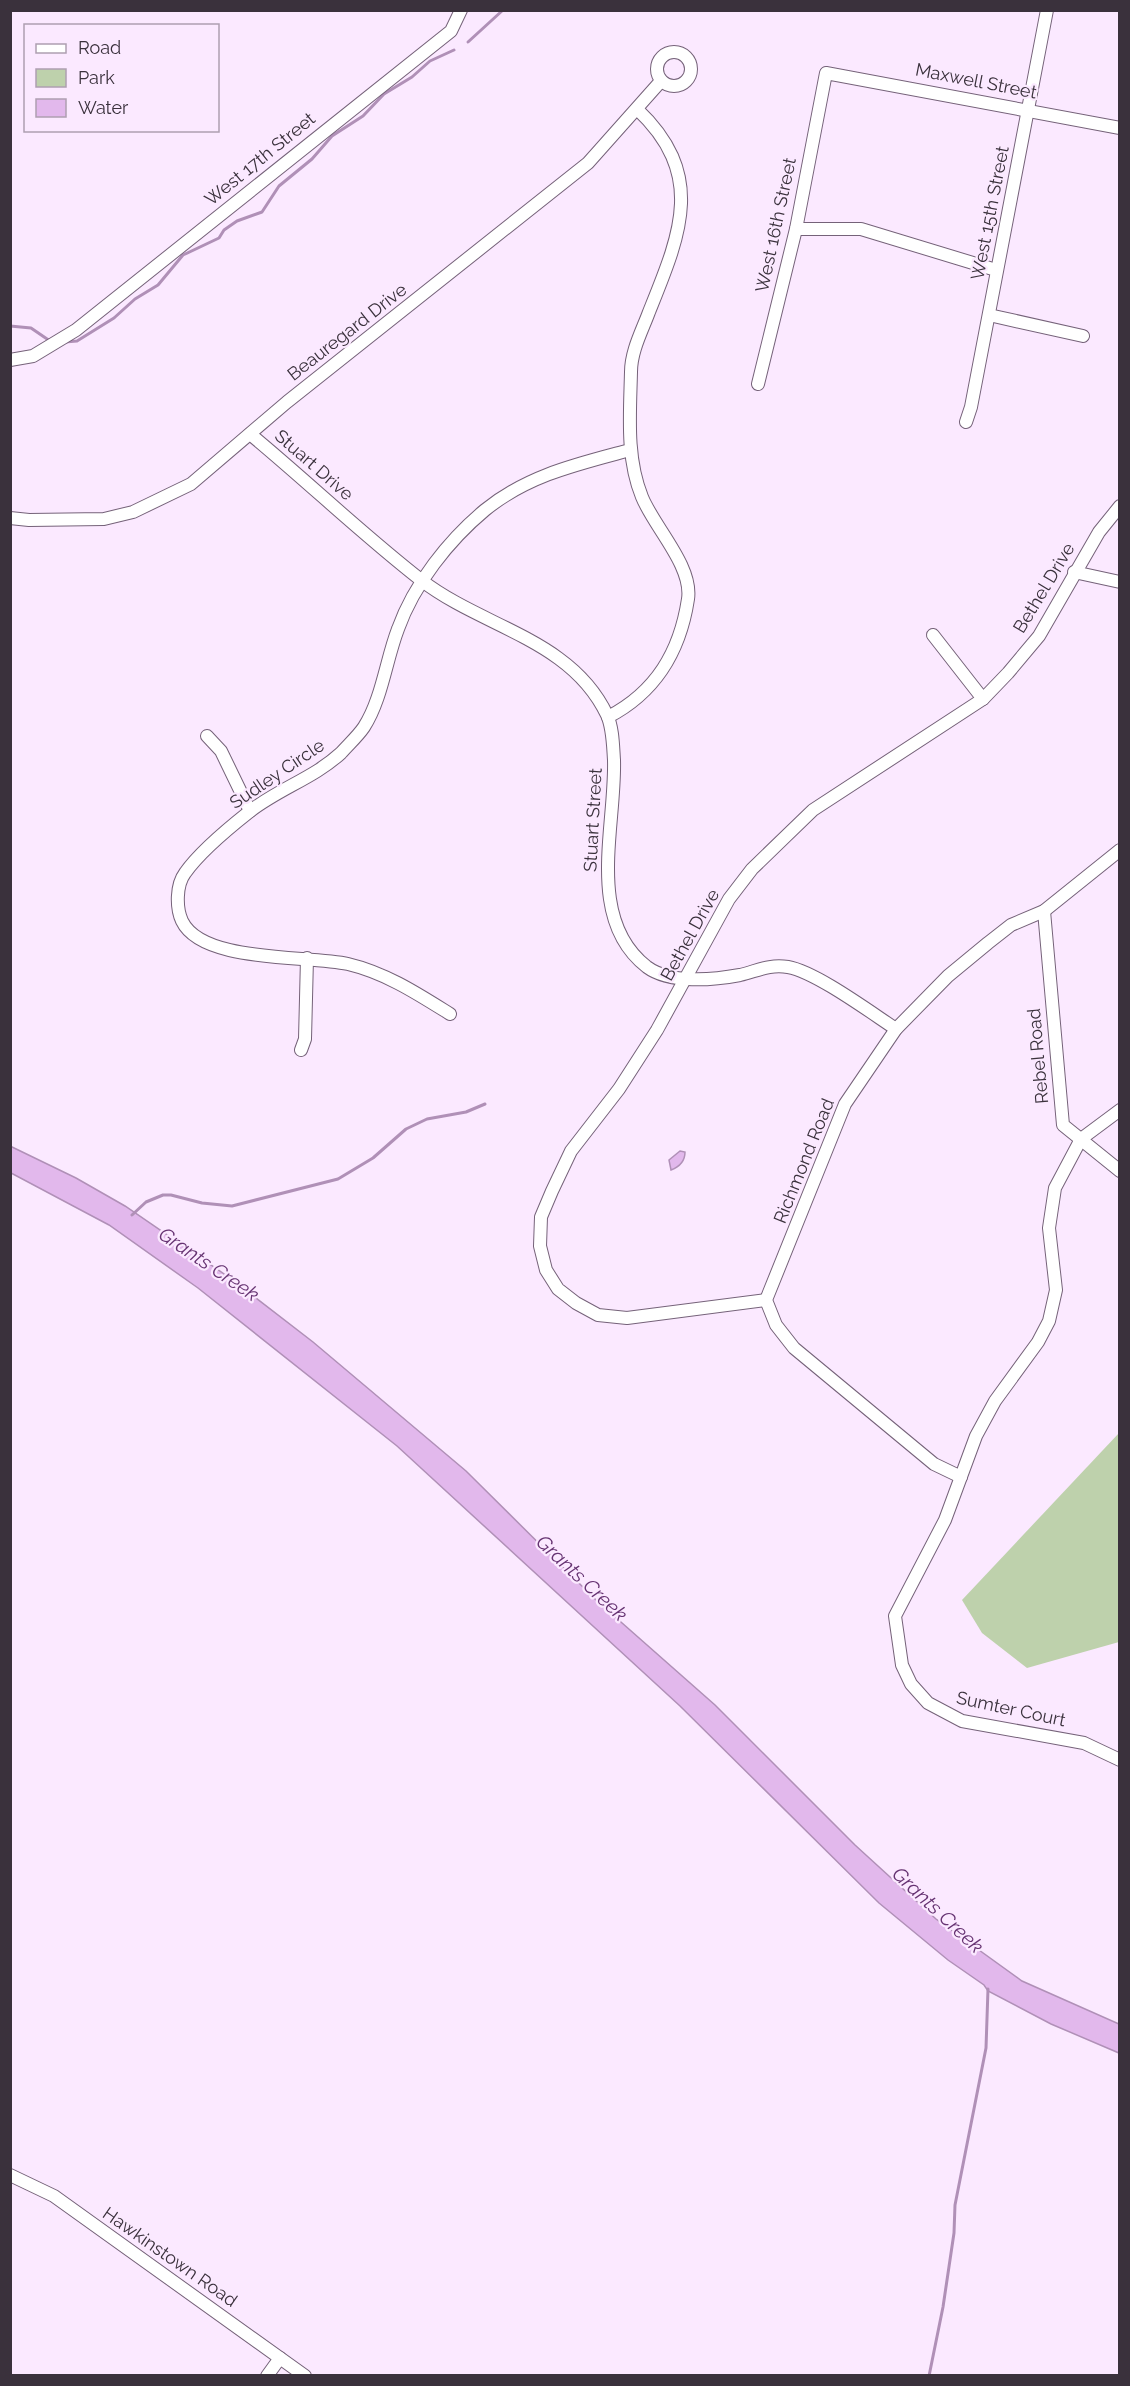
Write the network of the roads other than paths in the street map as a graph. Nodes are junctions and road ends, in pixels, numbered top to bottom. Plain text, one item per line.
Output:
1 (461, 10) edge
2 (1047, 10) edge
3 (826, 73) joint
4 (661, 81) dead end
5 (637, 109) junction
6 (1029, 109) junction
7 (1119, 128) edge
8 (796, 229) junction
9 (996, 270) junction
10 (989, 315) junction
11 (1083, 336) dead end
12 (10, 360) edge
13 (758, 384) dead end
14 (966, 422) dead end
15 (250, 434) junction
16 (630, 450) junction
17 (1119, 506) edge
18 (10, 518) edge
19 (353, 524) joint
20 (1074, 572) junction
21 (422, 581) junction
22 (1119, 582) edge
23 (933, 635) dead end
24 (983, 699) junction
25 (608, 717) junction
26 (207, 736) dead end
27 (250, 811) junction
28 (1119, 850) edge
29 (1044, 911) junction
30 (308, 958) junction
31 (687, 978) junction
32 (450, 1014) dead end
33 (896, 1029) junction
34 (301, 1050) dead end
35 (1119, 1110) edge
36 (1081, 1139) junction
37 (1119, 1171) edge
38 (766, 1300) junction
39 (960, 1477) junction
40 (1119, 1760) edge
41 (10, 2175) edge
42 (280, 2358) junction
43 (267, 2376) edge
44 (305, 2376) edge

1 - 12 street, West 17th Street
2 - 6 street, West 15th Street
3 - 6 street, Maxwell Street
3 - 8 street, West 16th Street
4 - 5 street, Beauregard Drive
5 - 15 street, Beauregard Drive
5 - 16 street
6 - 7 street, Maxwell Street
6 - 9 street, West 15th Street
8 - 9 street
8 - 13 street, West 16th Street
9 - 10 street, West 15th Street
10 - 11 street
10 - 14 street, West 15th Street
15 - 18 street, Beauregard Drive
15 - 19 street, Stuart Drive
16 - 21 street, Sudley Circle
16 - 25 street
17 - 20 street, Bethel Drive
19 - 21 street, Stuart Street
20 - 22 street
20 - 24 street, Bethel Drive
21 - 25 street, Stuart Street
21 - 27 street, Sudley Circle
23 - 24 street
24 - 31 street, Bethel Drive
25 - 31 street, Stuart Street
26 - 27 street
27 - 30 street, Sudley Circle
28 - 29 street, Richmond Road
29 - 33 street, Richmond Road
29 - 36 street, Rebel Road
30 - 32 street, Sudley Circle
30 - 34 street
31 - 33 street, Stuart Street
31 - 38 street, Bethel Drive
33 - 38 street, Richmond Road
35 - 36 street
36 - 37 street, Rebel Road
36 - 39 street, Sumter Court
38 - 39 street
39 - 40 street, Sumter Court
41 - 42 street, Hawkinstown Road
42 - 43 street
42 - 44 street, Hawkinstown Road

